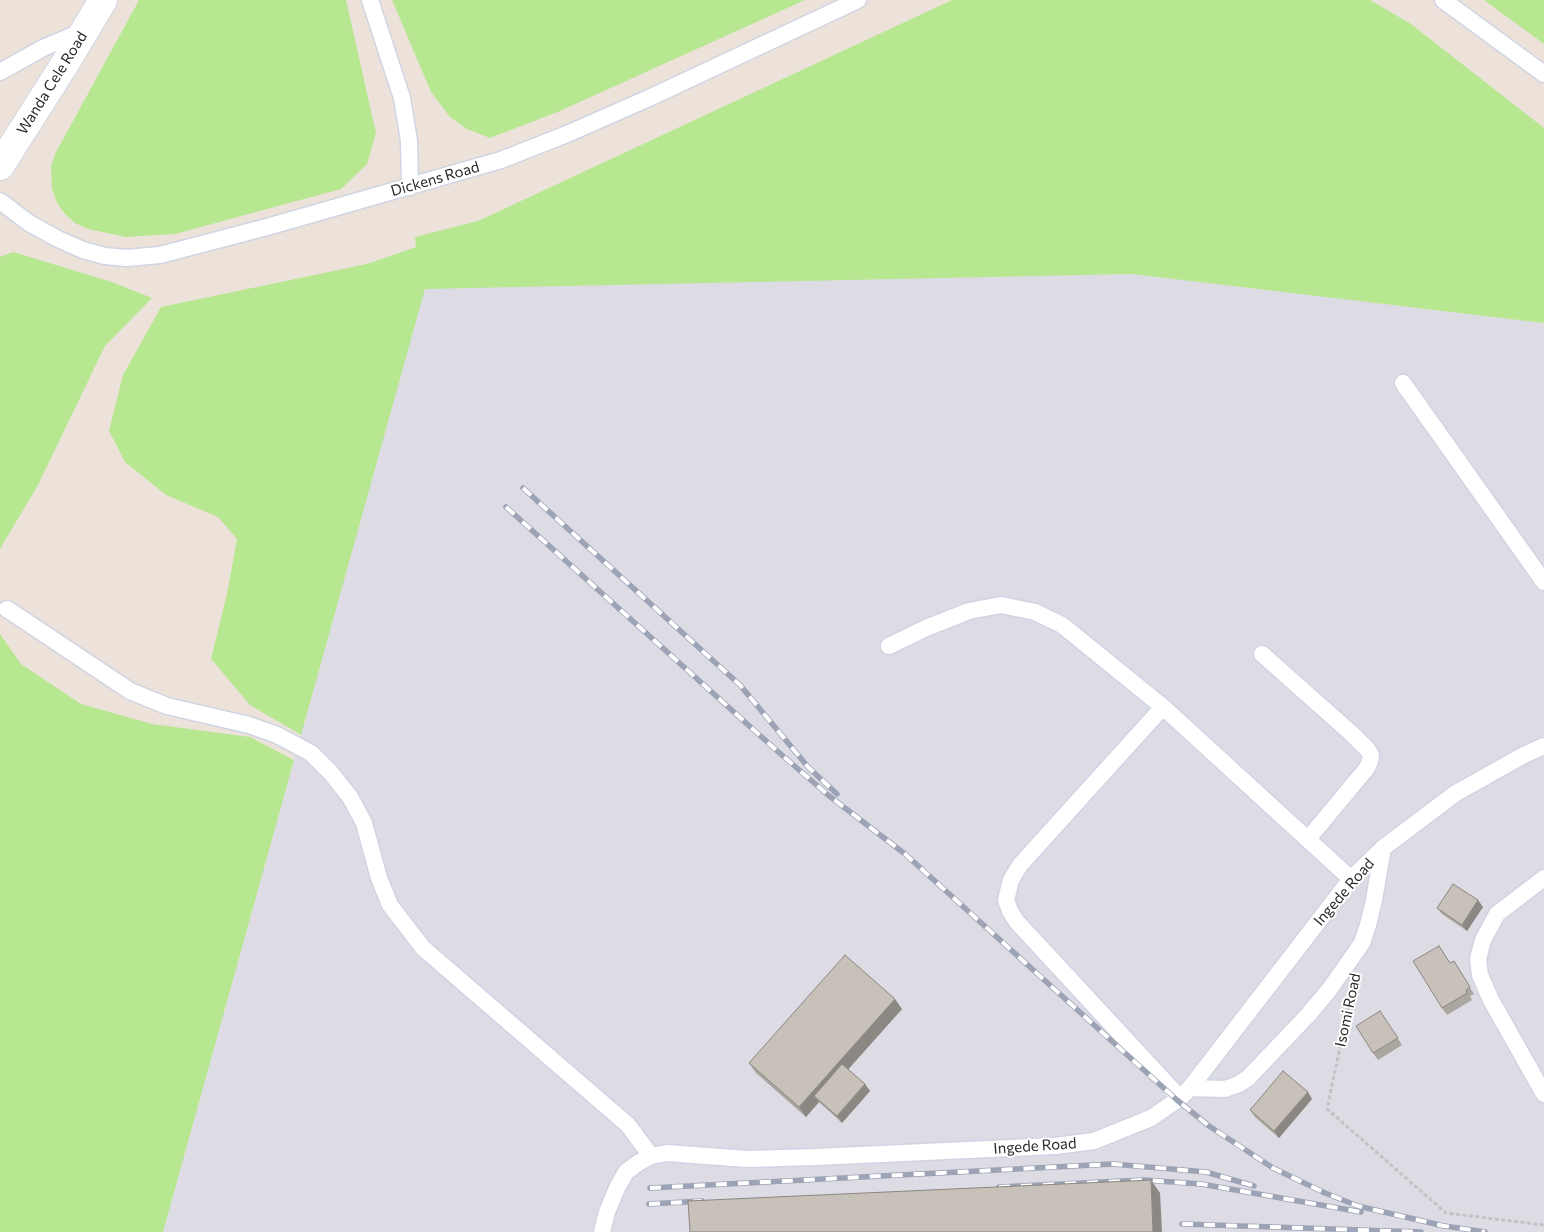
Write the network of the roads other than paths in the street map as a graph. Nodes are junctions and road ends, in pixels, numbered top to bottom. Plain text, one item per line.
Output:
1 (103, 0) edge
2 (370, 0) edge
3 (858, 0) edge
4 (1444, 0) edge
5 (85, 30) junction
6 (0, 72) edge
7 (1544, 74) edge
8 (0, 166) edge
9 (410, 187) junction
10 (0, 201) edge
11 (1403, 383) dead end
12 (1544, 582) edge
13 (7, 608) dead end
14 (889, 646) dead end
15 (1262, 654) dead end
16 (1163, 707) junction
17 (1544, 746) edge
18 (1308, 839) junction
19 (1383, 848) junction
20 (1544, 878) edge
21 (1351, 879) junction
22 (1185, 1093) junction
23 (1544, 1094) edge
24 (651, 1156) junction
25 (602, 1232) edge

1 - 5 street, Wanda Cele Road
2 - 9 lane
3 - 9 lane, Dickens Road
4 - 7 lane
5 - 6 lane
5 - 8 street, Wanda Cele Road
9 - 10 lane, Dickens Road
11 - 12 lane
13 - 24 lane
14 - 16 lane
15 - 18 lane
16 - 18 lane
16 - 22 lane
17 - 19 lane
18 - 21 lane
19 - 21 lane, Ingede Road
19 - 22 lane
20 - 23 lane
21 - 22 lane, Ingede Road
22 - 24 lane, Ingede Road
24 - 25 lane, Ingede Road

